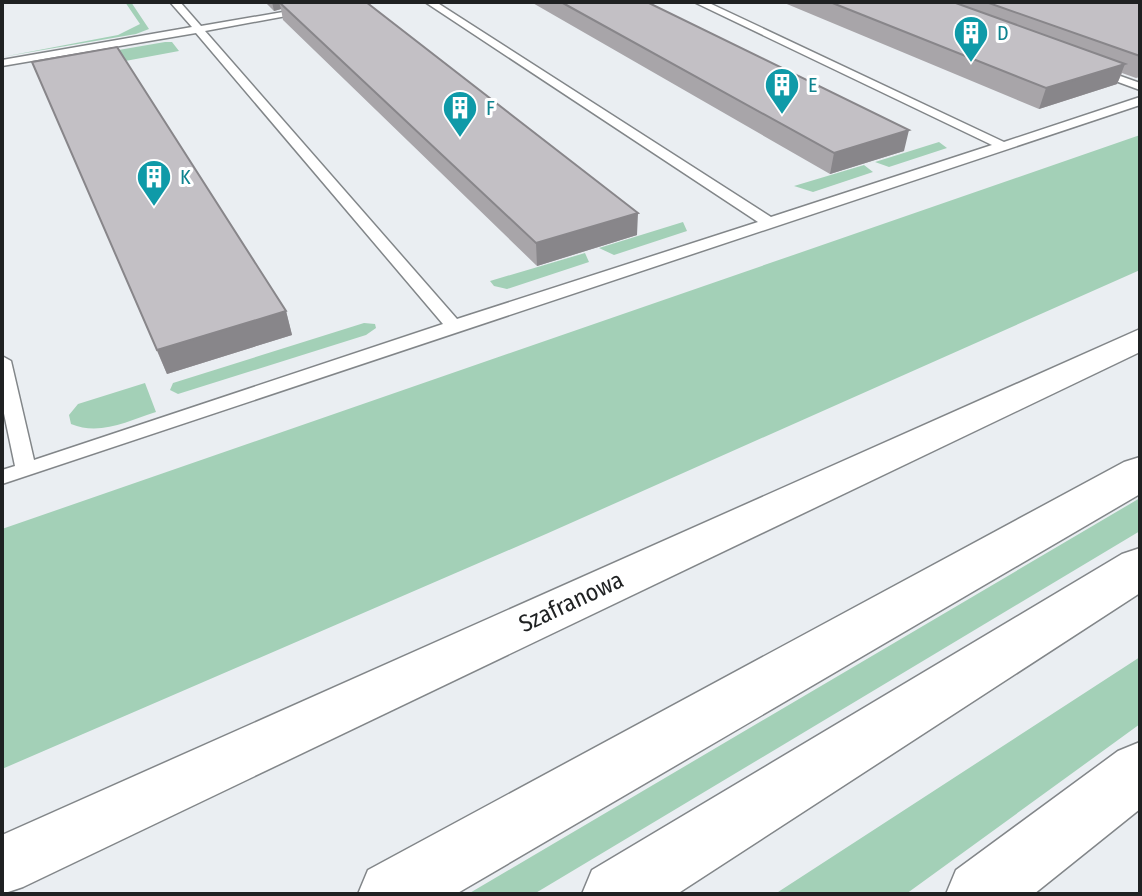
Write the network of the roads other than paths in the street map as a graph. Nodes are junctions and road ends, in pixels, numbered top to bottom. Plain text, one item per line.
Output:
1 (175, 2) edge
2 (357, 2) edge
3 (430, 2) edge
4 (699, 2) edge
5 (198, 29) junction
6 (2, 63) edge
7 (1080, 64) edge
8 (1140, 87) edge
9 (1140, 101) edge
10 (1003, 146) junction
11 (770, 223) junction
12 (454, 326) junction
13 (1140, 339) edge
14 (2, 361) edge
15 (26, 470) junction
16 (1140, 473) edge
17 (2, 477) edge
18 (1140, 568) edge
19 (1140, 771) edge
20 (2, 866) edge
21 (392, 894) edge
22 (616, 894) edge
23 (980, 894) edge

1 - 5 lane
2 - 5 lane
3 - 11 lane
4 - 10 lane
5 - 6 lane
5 - 12 lane
7 - 8 lane
9 - 10 lane
10 - 11 lane
11 - 12 lane
12 - 15 lane
13 - 20 street, Szafranowa
14 - 15 lane
15 - 17 lane
16 - 21 main road
18 - 22 main road
19 - 23 main road

